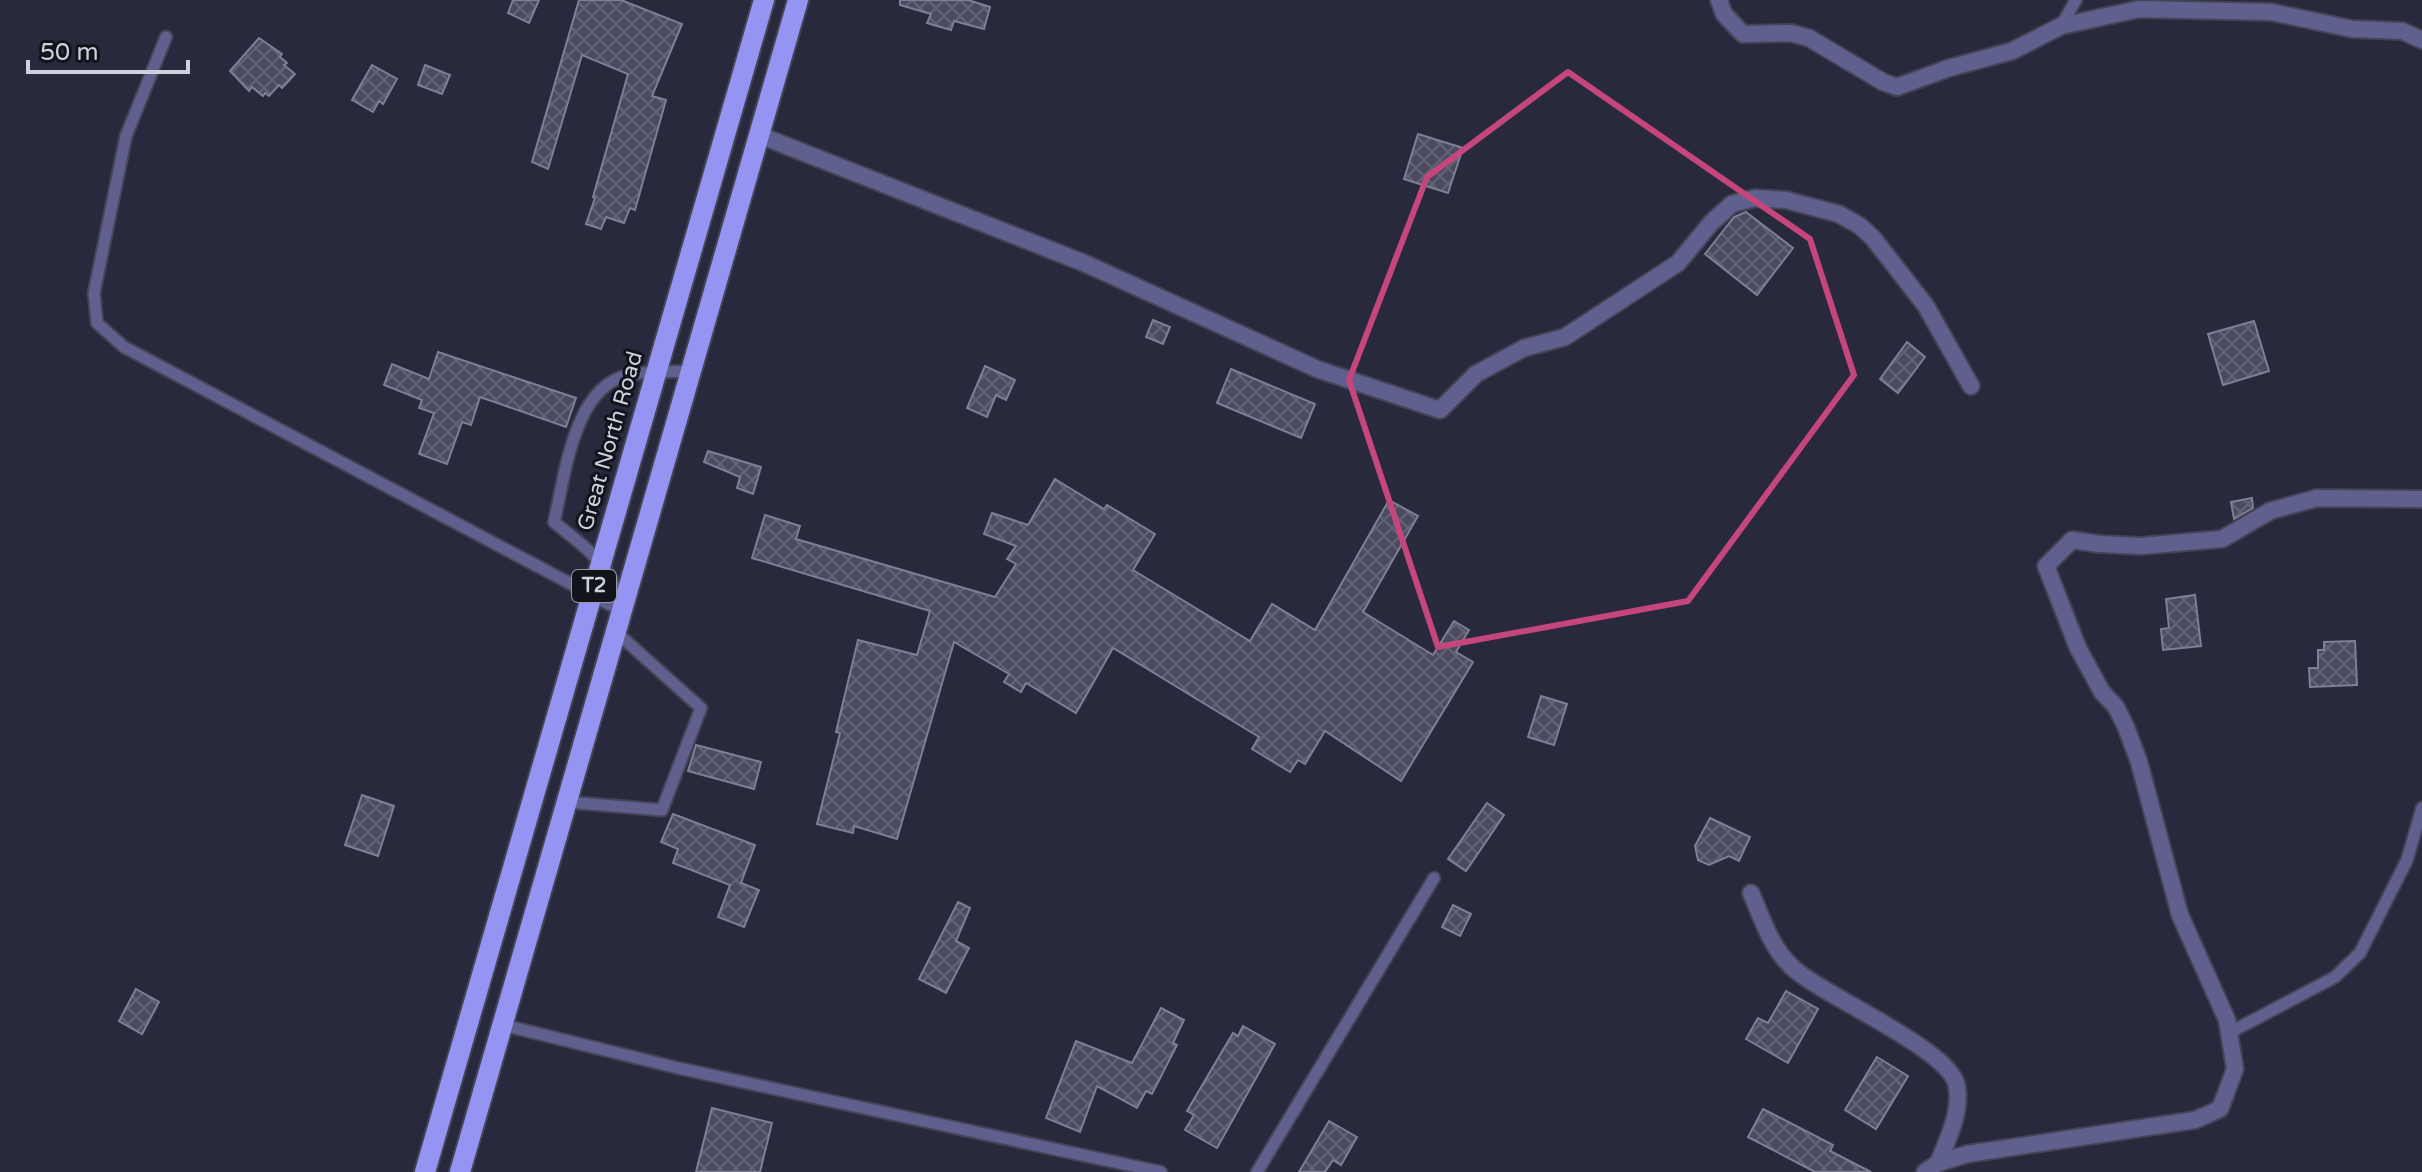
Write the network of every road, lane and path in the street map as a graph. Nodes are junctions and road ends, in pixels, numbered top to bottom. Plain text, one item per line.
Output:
1 (764, 0) edge
2 (798, 0) edge
3 (1719, 0) edge
4 (2076, 0) edge
5 (2061, 26) junction
6 (166, 37) dead end
7 (2422, 40) edge
8 (759, 135) junction
9 (690, 371) junction
10 (654, 373) junction
11 (1971, 386) dead end
12 (2422, 499) edge
13 (600, 563) junction
14 (591, 595) junction
15 (622, 611) junction
16 (616, 632) junction
17 (566, 802) junction
18 (2422, 808) edge
19 (1434, 878) dead end
20 (1751, 893) dead end
21 (503, 1025) junction
22 (2229, 1033) junction
23 (1931, 1167) edge
24 (425, 1172) edge
25 (460, 1172) edge
26 (1161, 1172) edge
27 (1257, 1172) edge

1 - 10 main road, Great North Road / T2
2 - 8 main road, T2
3 - 5 street
4 - 5 lane
5 - 7 street
6 - 14 lane
8 - 9 main road, T2
8 - 11 street
9 - 10 lane
9 - 15 main road, T2
10 - 13 main road, Great North Road / T2
10 - 13 lane
12 - 22 street
13 - 14 main road, Great North Road / T2
13 - 15 lane
14 - 15 lane
14 - 24 main road, Great North Road / T2
15 - 16 main road, T2
16 - 17 main road, T2
16 - 17 lane
17 - 21 main road, T2
18 - 22 lane
19 - 27 lane
20 - 23 street
21 - 25 main road, T2
21 - 26 lane
22 - 23 street

